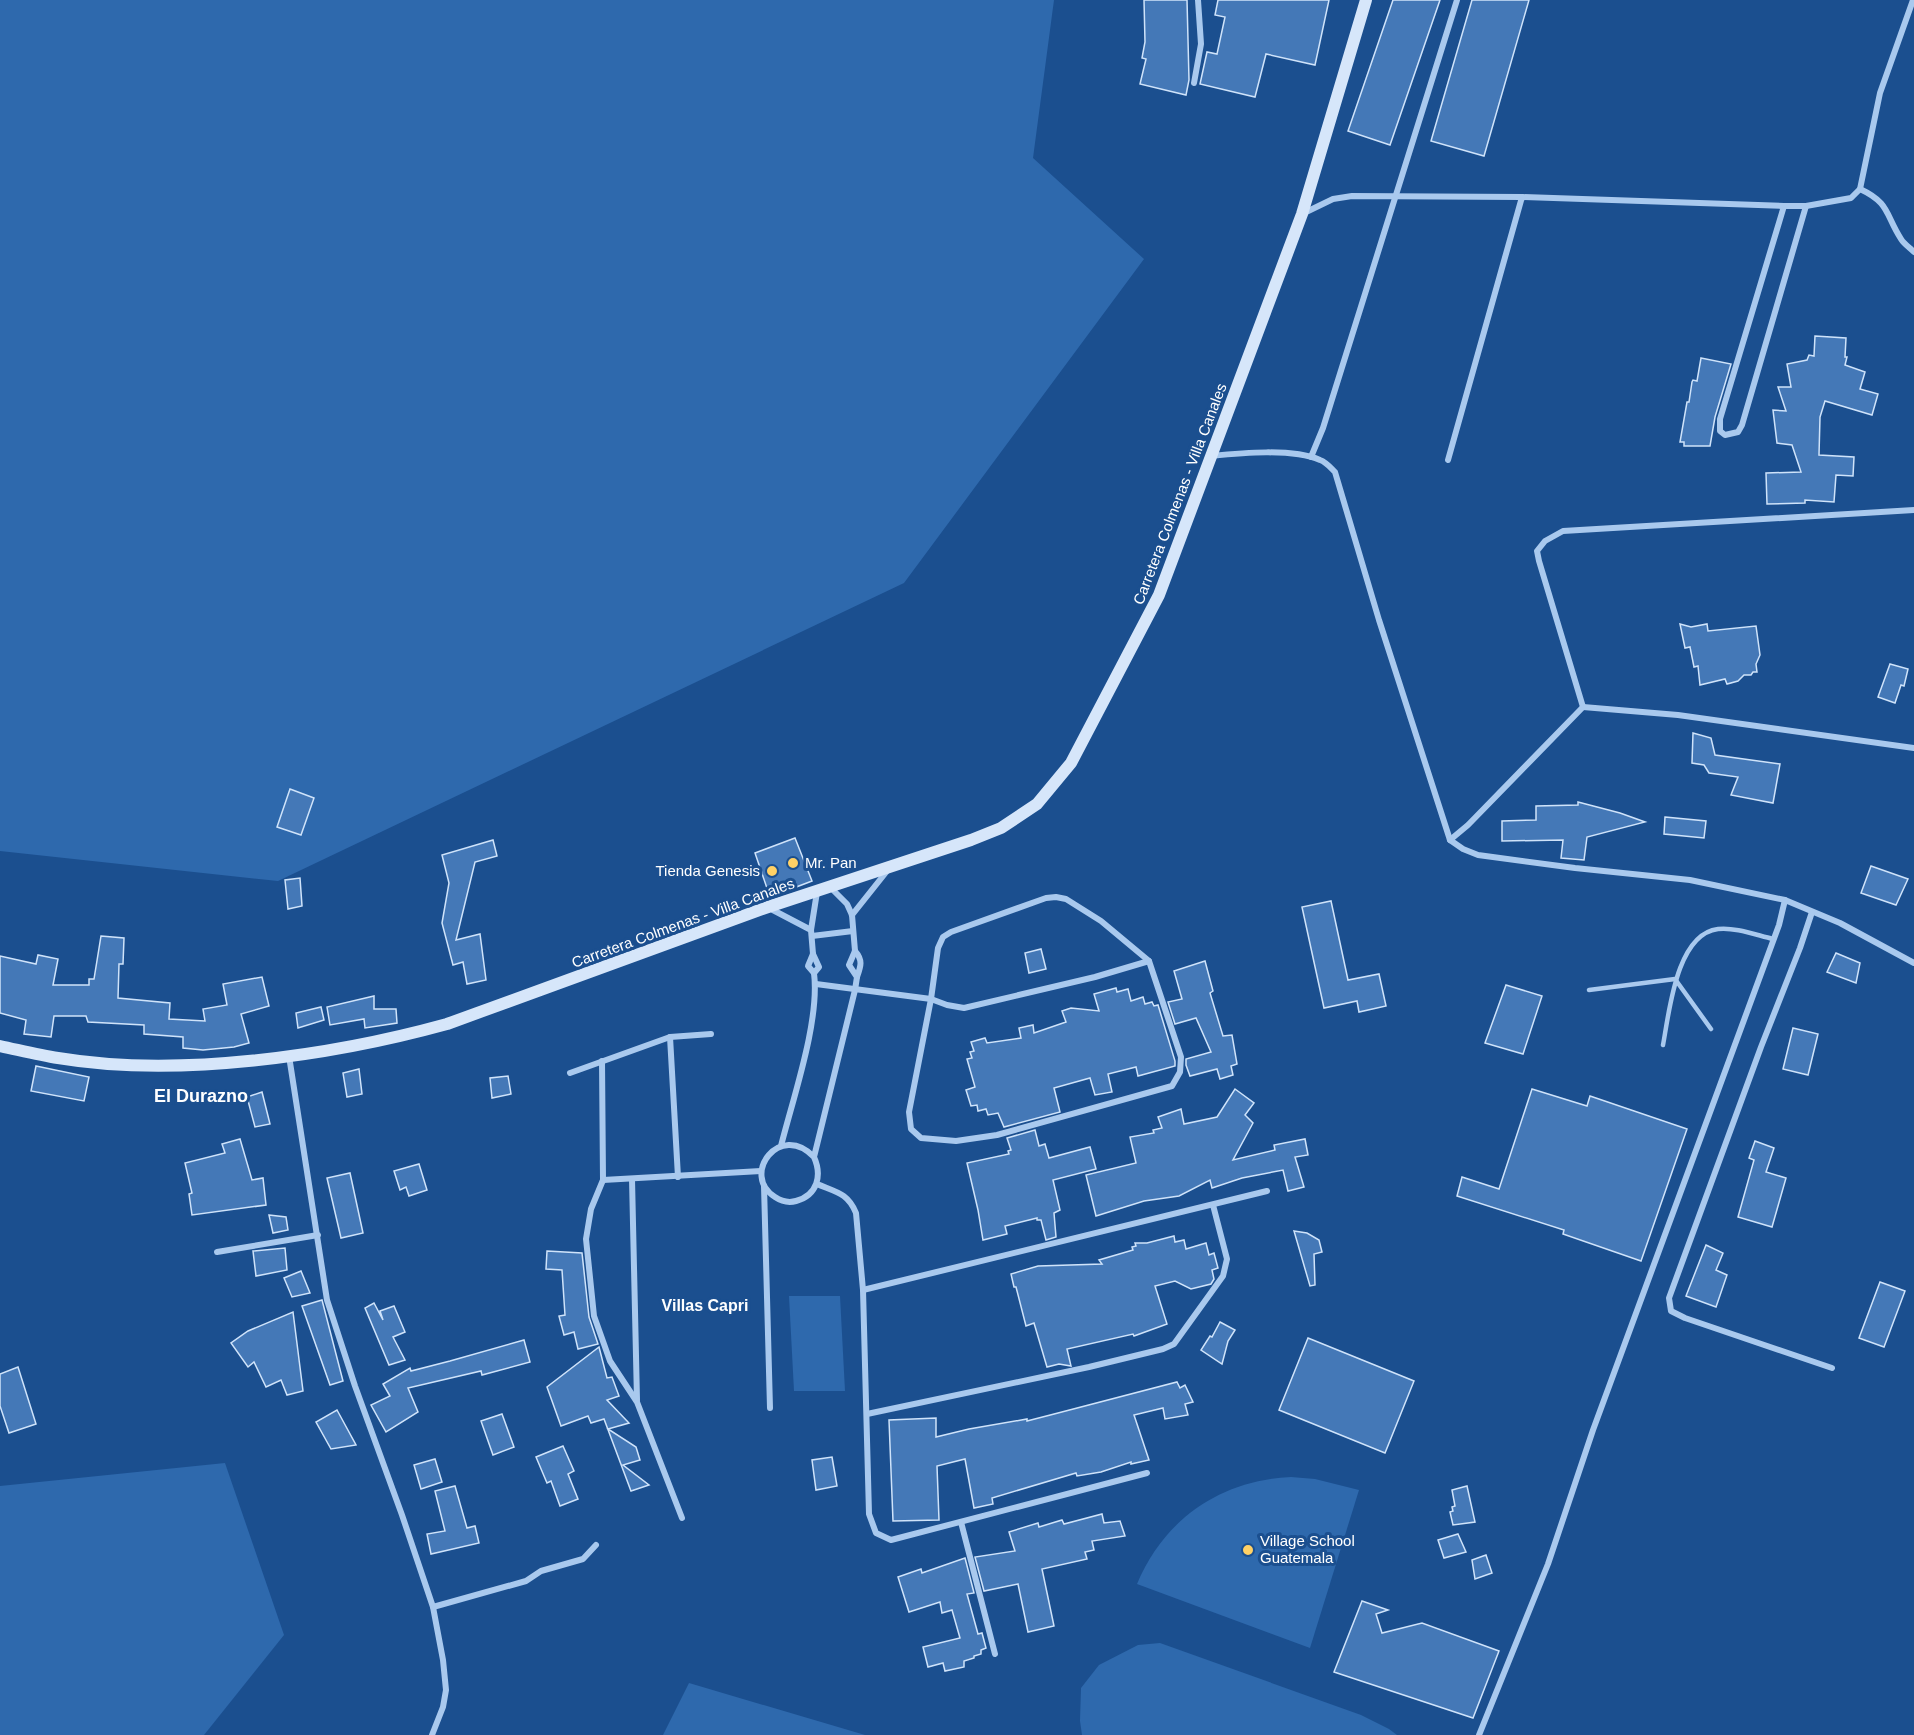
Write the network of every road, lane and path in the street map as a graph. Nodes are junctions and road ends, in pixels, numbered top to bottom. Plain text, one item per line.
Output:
1 (1198, 0) edge
2 (1366, 0) edge
3 (1457, 0) edge
4 (1913, 0) edge
5 (1194, 83) dead end
6 (1860, 189) junction
7 (1397, 195) junction
8 (1522, 197) junction
9 (1784, 206) junction
10 (1806, 206) junction
11 (1302, 214) junction
12 (1914, 252) edge
13 (1210, 456) junction
14 (1311, 457) junction
15 (1448, 460) dead end
16 (1914, 510) edge
17 (1583, 707) junction
18 (1914, 748) edge
19 (1450, 840) junction
20 (890, 867) junction
21 (830, 887) junction
22 (817, 891) junction
23 (1785, 900) junction
24 (768, 907) junction
25 (1812, 912) junction
26 (852, 915) junction
27 (853, 932) junction
28 (811, 933) junction
29 (1773, 939) junction
30 (855, 951) junction
31 (1149, 961) junction
32 (1914, 963) edge
33 (857, 976) junction
34 (1675, 980) junction
35 (816, 984) junction
36 (855, 990) junction
37 (1589, 990) dead end
38 (931, 999) junction
39 (1711, 1029) dead end
40 (711, 1034) dead end
41 (670, 1037) junction
42 (1663, 1045) dead end
43 (0, 1046) edge
44 (288, 1056) junction
45 (603, 1061) junction
46 (570, 1073) dead end
47 (781, 1146) junction
48 (814, 1157) junction
49 (761, 1172) junction
50 (678, 1177) junction
51 (632, 1179) junction
52 (603, 1180) junction
53 (817, 1184) junction
54 (764, 1185) junction
55 (1267, 1191) dead end
56 (1213, 1205) junction
57 (318, 1235) junction
58 (217, 1251) dead end
59 (863, 1290) junction
60 (1832, 1368) dead end
61 (637, 1402) junction
62 (770, 1408) dead end
63 (867, 1414) junction
64 (1147, 1473) dead end
65 (682, 1518) dead end
66 (961, 1522) junction
67 (596, 1545) dead end
68 (433, 1607) junction
69 (996, 1654) dead end
70 (432, 1735) edge
71 (1479, 1735) edge

1 - 5 street
2 - 11 street, Carretera Colmenas - Villa Canales
3 - 7 street
4 - 6 street
6 - 10 street
6 - 12 street
7 - 8 street
7 - 11 street
7 - 14 street
8 - 9 street
8 - 15 street
9 - 10 street
9 - 10 street
11 - 13 street, Carretera Colmenas - Villa Canales
13 - 14 street
13 - 20 street, Carretera Colmenas - Villa Canales
14 - 19 street
16 - 17 street
17 - 18 street
17 - 19 street
19 - 23 street
20 - 21 street, Carretera Colmenas - Villa Canales
20 - 26 street
21 - 22 street, Carretera Colmenas - Villa Canales
21 - 26 street
22 - 24 street, Carretera Colmenas - Villa Canales
22 - 28 street
23 - 25 street
23 - 29 street
24 - 28 street
24 - 44 street, Carretera Colmenas - Villa Canales
25 - 32 street
25 - 60 street
26 - 27 street
27 - 28 street
27 - 30 street
28 - 35 street
29 - 34 lane
29 - 71 street
30 - 33 street
30 - 33 street
31 - 38 street
31 - 38 street
31 - 38 street
33 - 36 street
34 - 37 lane
34 - 39 lane
34 - 42 lane
35 - 36 street
35 - 47 street
36 - 38 street
36 - 48 street
40 - 41 street
41 - 45 street
41 - 50 street
43 - 44 street, Carretera Colmenas - Villa Canales
44 - 57 street
45 - 46 street
45 - 52 street
47 - 48 street
47 - 49 street
48 - 53 street
49 - 50 street
49 - 54 street
50 - 51 street
51 - 52 street
51 - 61 street
52 - 61 street
53 - 54 street
53 - 59 street
54 - 62 street
55 - 56 street
56 - 59 street
56 - 63 street
57 - 58 street
57 - 68 street
59 - 63 street
61 - 65 street
63 - 66 street
64 - 66 street
66 - 69 street
67 - 68 street
68 - 70 street

